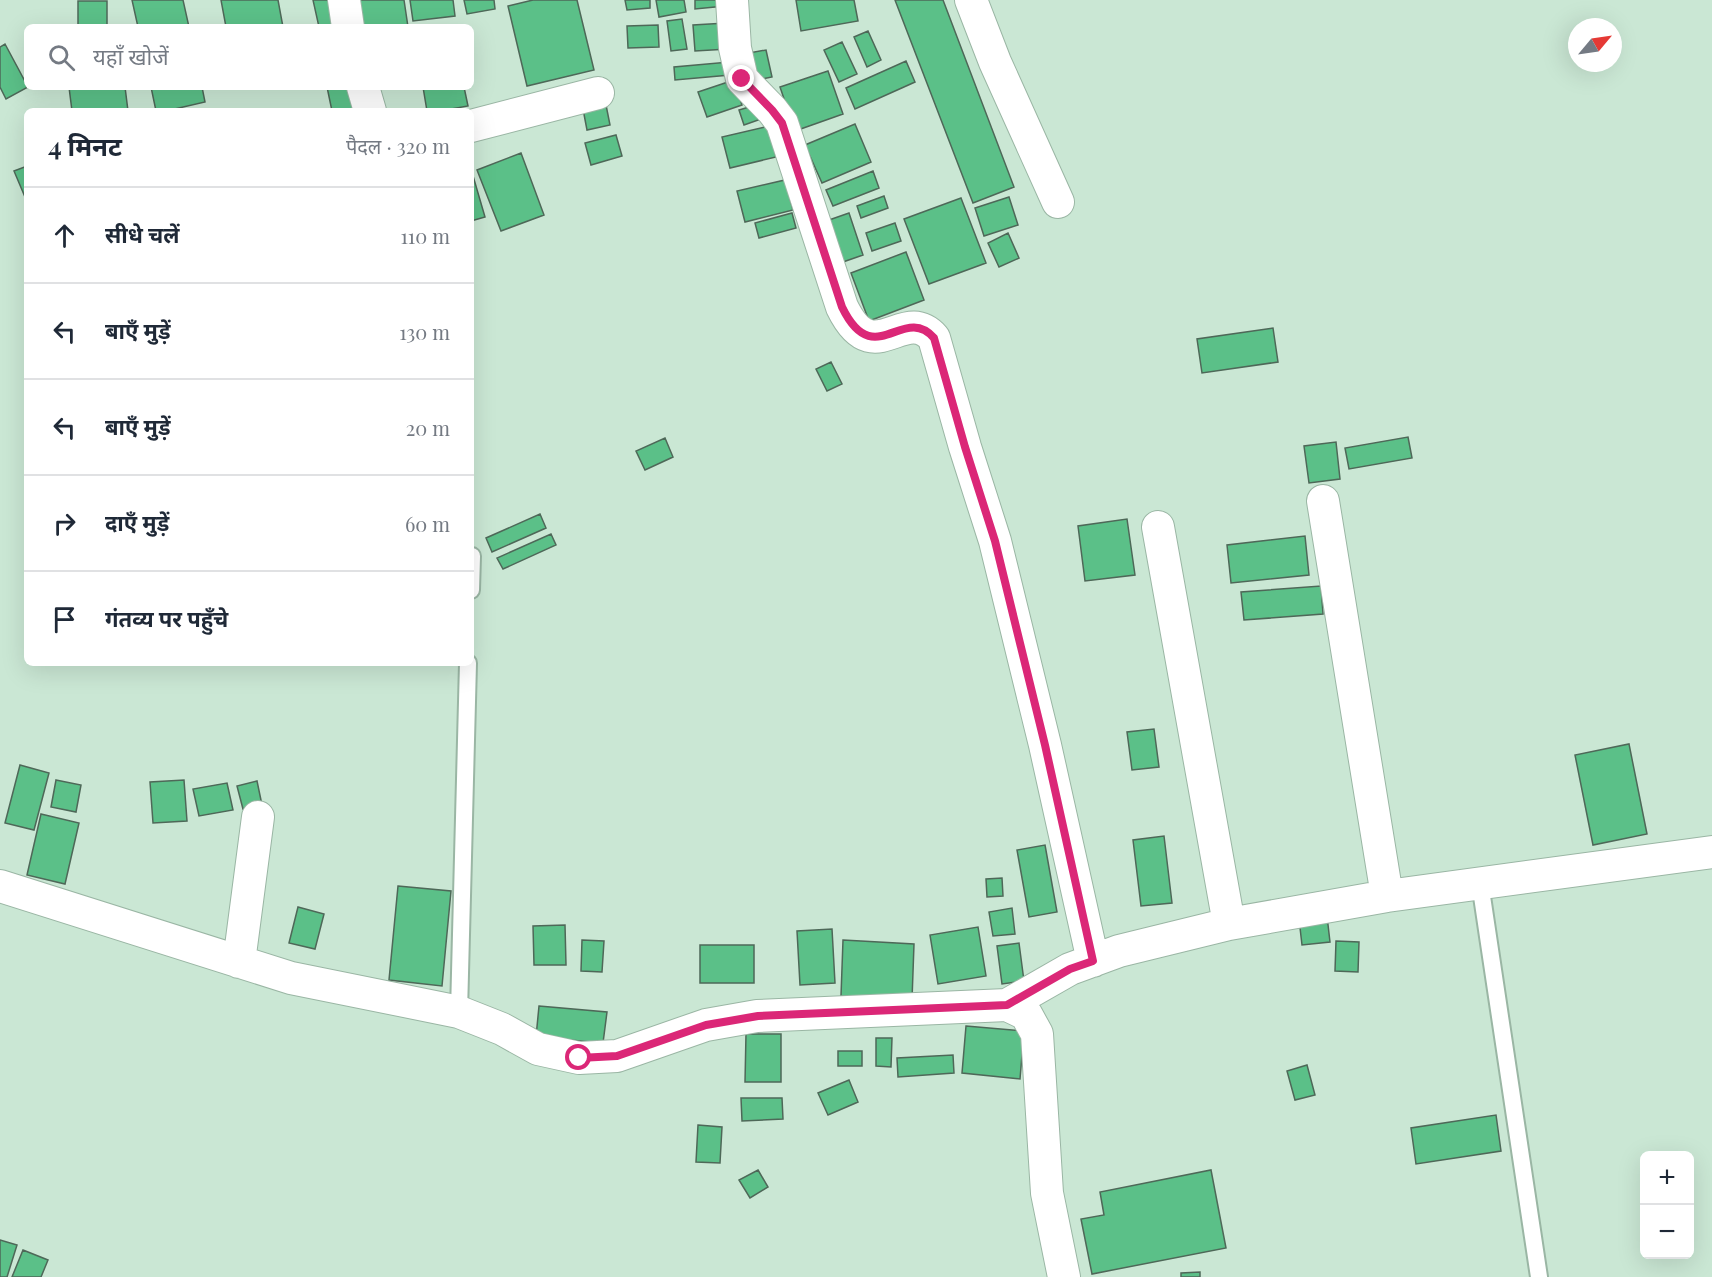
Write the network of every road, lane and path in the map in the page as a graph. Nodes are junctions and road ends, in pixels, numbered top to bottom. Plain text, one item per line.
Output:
1 (344, 0) edge
2 (732, 0) edge
3 (971, 0) edge
4 (348, 24) edge
5 (364, 90) edge
6 (598, 93) dead end
7 (369, 108) edge
8 (474, 125) edge
9 (1058, 202) dead end
10 (1323, 501) dead end
11 (1158, 527) dead end
12 (468, 666) edge
13 (258, 817) dead end
14 (1712, 852) edge
15 (1480, 883) junction
16 (0, 886) edge
17 (1388, 896) junction
18 (1229, 924) junction
19 (1093, 961) junction
20 (239, 962) junction
21 (1007, 1005) junction
22 (459, 1012) junction
23 (1064, 1277) edge
24 (1539, 1277) edge

1 - 4 street
2 - 19 street
3 - 9 street
5 - 7 street
6 - 8 street
10 - 17 street
11 - 18 street
12 - 22 lane
13 - 20 street
14 - 15 street
15 - 17 street
15 - 24 lane
16 - 20 street
17 - 18 street
18 - 19 street
19 - 21 street
20 - 22 street
21 - 22 street
21 - 23 street

